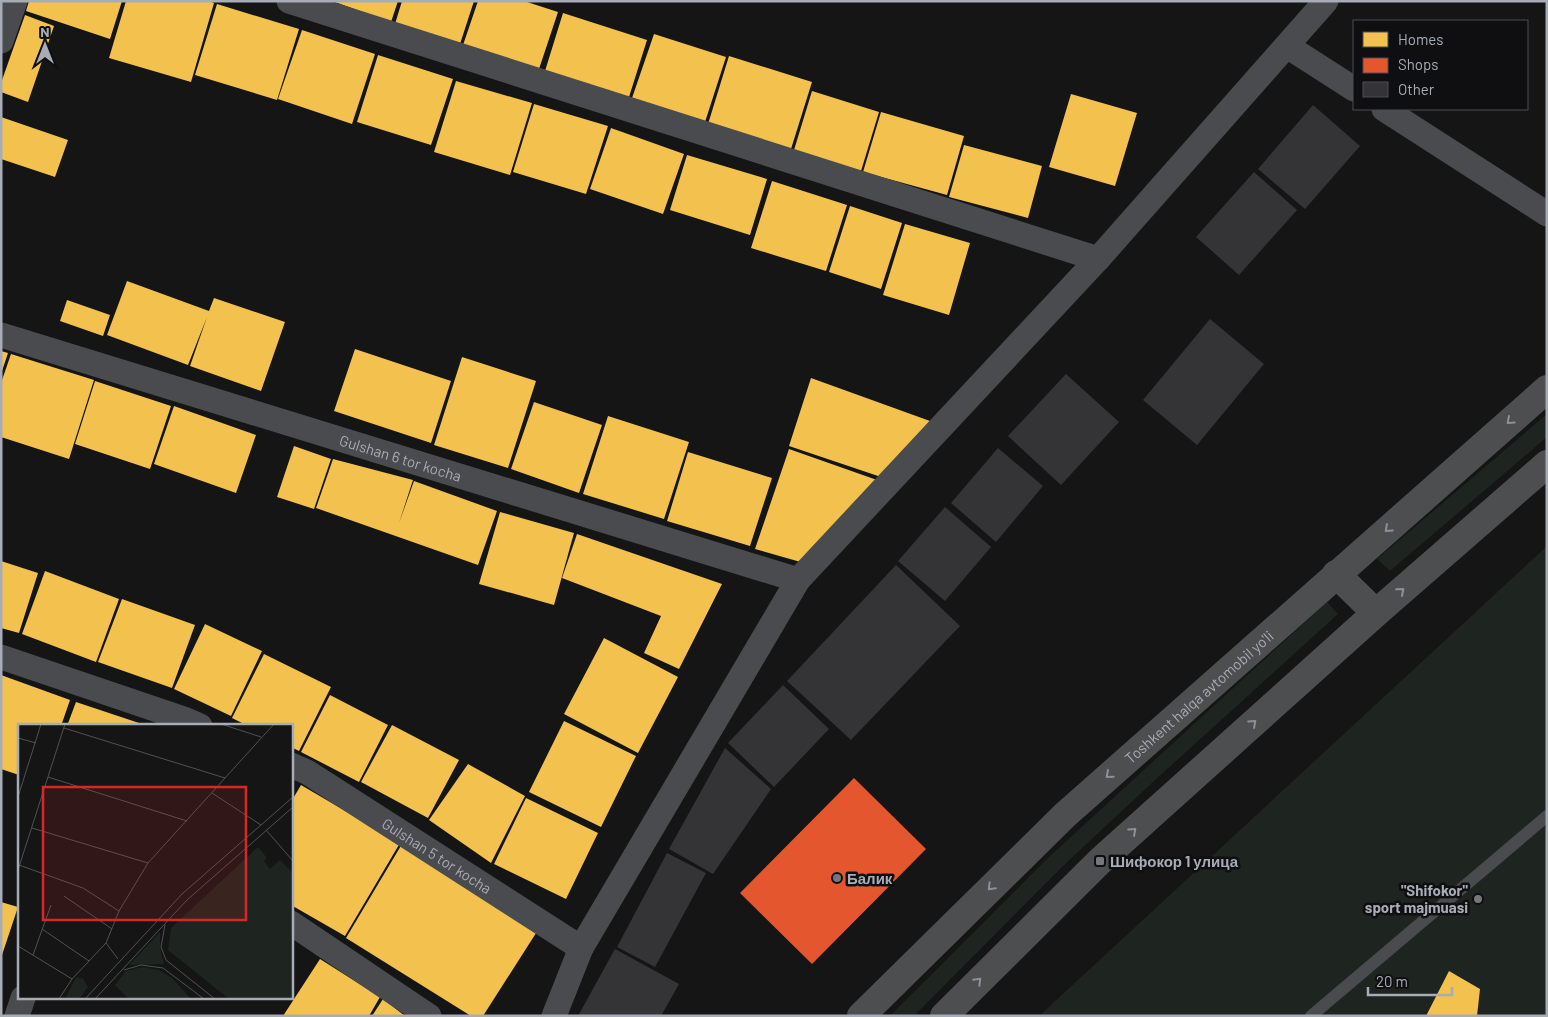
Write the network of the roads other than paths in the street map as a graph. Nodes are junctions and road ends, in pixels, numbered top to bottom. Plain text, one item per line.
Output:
1 (14, 1) edge
2 (289, 1) edge
3 (1326, 1) edge
4 (1, 41) edge
5 (1287, 46) junction
6 (1353, 88) edge
7 (1386, 110) edge
8 (1547, 214) edge
9 (1098, 259) junction
10 (1, 335) edge
11 (1547, 389) edge
12 (1547, 464) edge
13 (1336, 574) junction
14 (798, 580) junction
15 (1376, 613) junction
16 (1, 657) edge
17 (195, 724) edge
18 (292, 766) edge
19 (1547, 816) edge
20 (292, 924) edge
21 (582, 948) junction
22 (22, 1000) edge
23 (17, 1016) edge
24 (428, 1016) edge
25 (554, 1016) edge
26 (860, 1016) edge
27 (944, 1016) edge
28 (1311, 1016) edge

1 - 4 street
2 - 9 street
3 - 5 street
5 - 6 street
5 - 9 street
7 - 8 street
9 - 14 street
10 - 14 street, Gulshan 6 tor kocha
11 -> 13 highway, Toshkent halqa avtomobil yo'li
15 -> 12 highway
13 - 15 highway
13 -> 26 highway, Toshkent halqa avtomobil yo'li
14 - 21 street
27 -> 15 highway
16 - 17 street
18 - 21 street, Gulshan 5 tor kocha
19 - 28 lane
20 - 24 street
21 - 25 street
22 - 23 street

